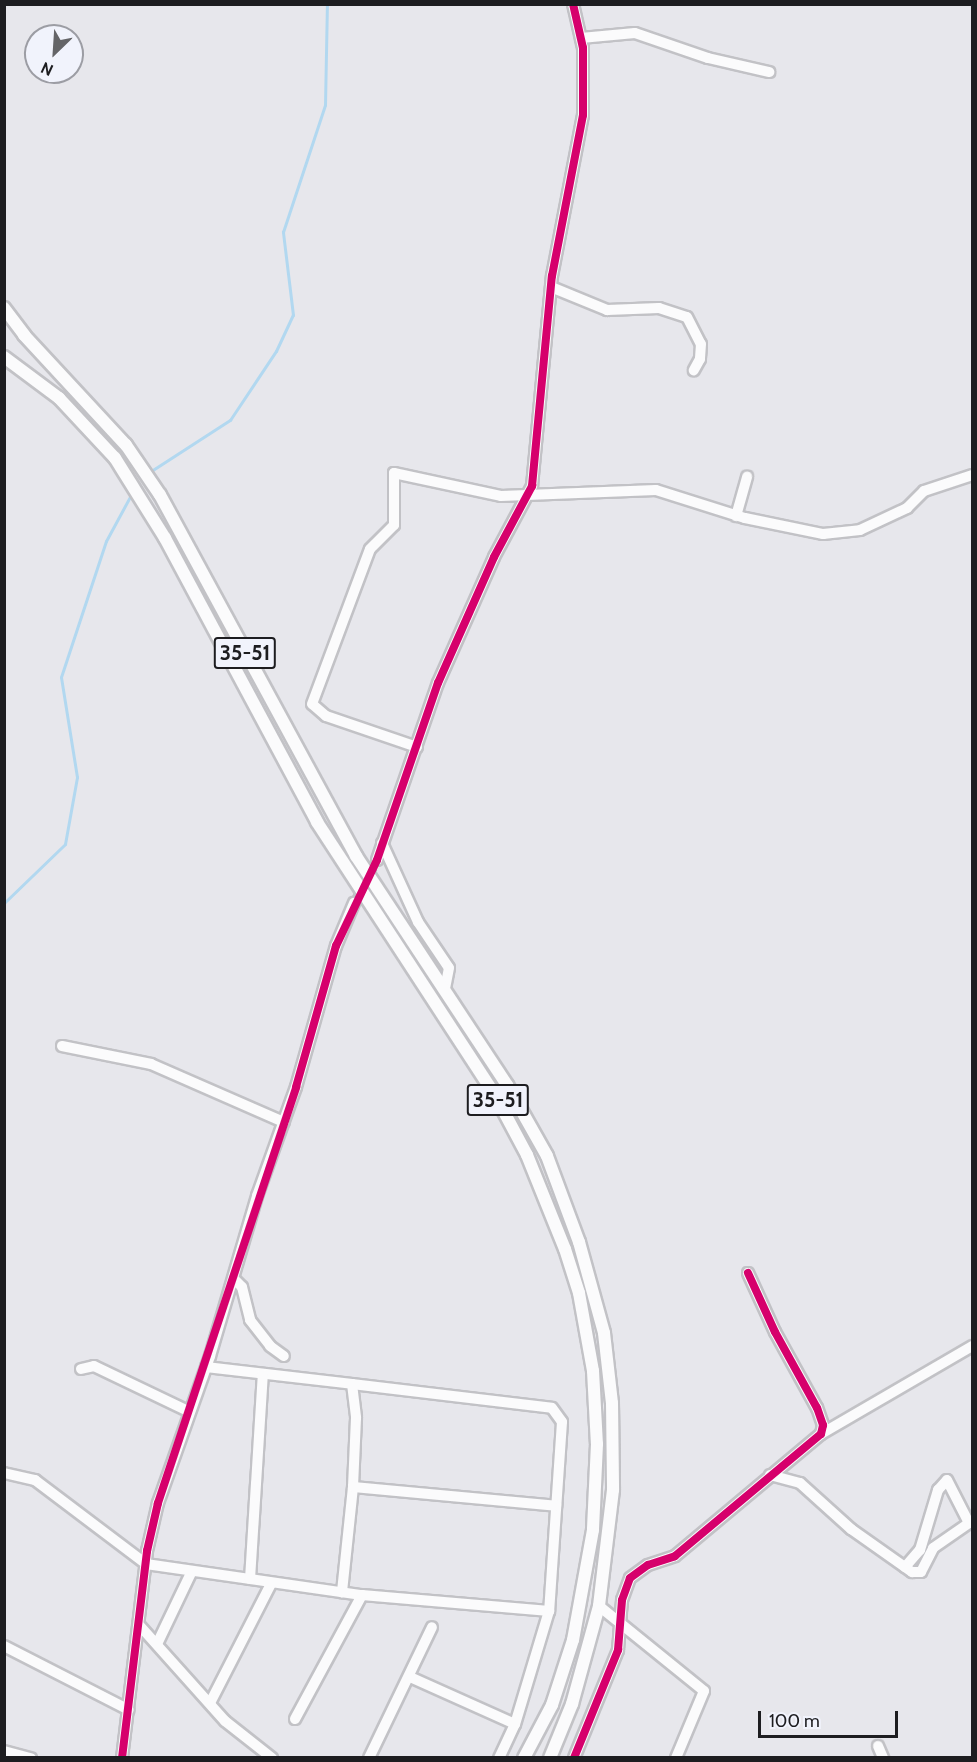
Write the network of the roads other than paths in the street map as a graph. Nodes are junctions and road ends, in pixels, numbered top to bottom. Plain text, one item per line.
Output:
1 (573, 4) edge
2 (581, 39) junction
3 (770, 72) dead end
4 (551, 287) junction
5 (4, 308) edge
6 (4, 357) edge
7 (694, 370) dead end
8 (972, 475) edge
9 (747, 477) dead end
10 (528, 496) junction
11 (736, 516) junction
12 (417, 747) junction
13 (382, 843) junction
14 (377, 860) tunnel mouth
15 (354, 903) tunnel mouth
16 (445, 989) junction
17 (62, 1046) dead end
18 (284, 1122) junction
19 (748, 1273) dead end
20 (234, 1279) junction
21 (972, 1346) edge
22 (284, 1356) dead end
23 (206, 1366) junction
24 (81, 1369) dead end
25 (263, 1374) junction
26 (352, 1384) junction
27 (190, 1412) junction
28 (821, 1434) junction
29 (4, 1473) edge
30 (770, 1475) junction
31 (353, 1487) junction
32 (556, 1506) junction
33 (971, 1522) edge
34 (146, 1564) junction
35 (905, 1567) junction
36 (192, 1571) junction
37 (250, 1579) junction
38 (271, 1584) junction
39 (342, 1592) junction
40 (362, 1595) junction
41 (599, 1606) junction
42 (549, 1611) junction
43 (140, 1626) junction
44 (622, 1626) junction
45 (432, 1627) dead end
46 (157, 1644) junction
47 (4, 1646) edge
48 (411, 1677) junction
49 (210, 1703) junction
50 (129, 1710) junction
51 (295, 1719) dead end
52 (515, 1724) junction
53 (878, 1746) dead end
54 (4, 1751) edge
55 (31, 1758) edge
56 (122, 1758) edge
57 (272, 1758) edge
58 (369, 1758) edge
59 (499, 1758) edge
60 (524, 1758) edge
61 (550, 1758) edge
62 (574, 1758) edge
63 (676, 1758) edge
64 (883, 1758) edge

1 - 2 street
2 - 3 street
2 - 4 street
4 - 7 street
4 - 10 street
5 - 16 main road, 35-51
6 - 60 main road, 35-51
8 - 11 street
9 - 11 street
10 - 11 street
10 - 12 street
10 - 12 street
12 - 13 street
13 - 14 street
13 - 16 street
15 - 18 street
16 - 41 main road, 35-51
17 - 18 street
18 - 20 street
19 - 28 street
20 - 22 street
20 - 23 street
21 - 28 street
23 - 25 street
23 - 27 street
24 - 27 street
25 - 26 street
25 - 37 street
26 - 31 street
26 - 32 street
27 - 34 street
28 - 30 street
29 - 34 street
30 - 35 street
30 - 44 street
31 - 32 street
31 - 39 street
32 - 42 street
33 - 35 street
33 - 35 street
34 - 36 street
34 - 43 street
36 - 37 street
36 - 46 street
37 - 38 street
38 - 39 street
38 - 49 street
39 - 40 street
40 - 42 street
40 - 51 street
41 - 44 street
41 - 61 main road, 35-51
42 - 52 street
43 - 46 street
43 - 50 street
44 - 62 street
44 - 63 street
45 - 48 street
46 - 49 street
47 - 50 street
48 - 52 street
48 - 58 street
49 - 57 street
50 - 56 street
52 - 59 street
53 - 64 street
54 - 55 street

